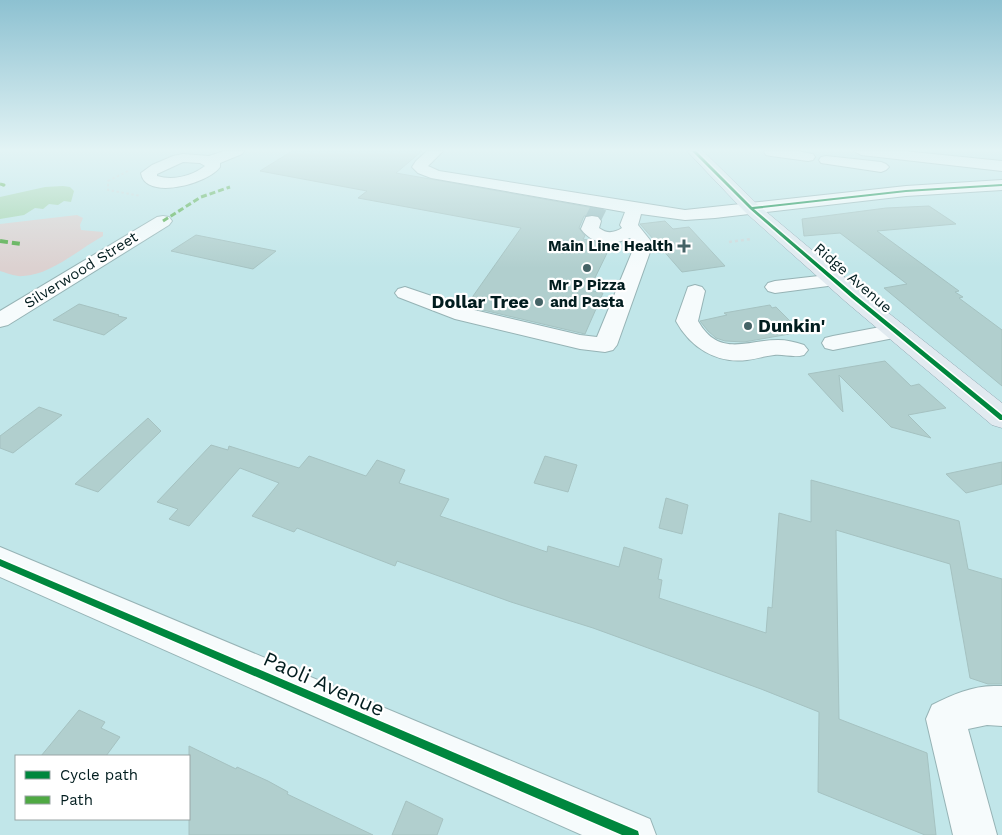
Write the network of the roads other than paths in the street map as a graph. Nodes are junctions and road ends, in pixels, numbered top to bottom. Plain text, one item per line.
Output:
1 (504, 190) edge
2 (733, 190) edge
3 (923, 190) edge
4 (635, 208) junction
5 (751, 208) junction
6 (597, 210) junction
7 (163, 220) dead end
8 (631, 230) junction
9 (836, 280) junction
10 (775, 287) dead end
11 (695, 291) dead end
12 (405, 293) dead end
13 (0, 320) edge
14 (896, 331) junction
15 (833, 343) dead end
16 (796, 350) dead end
17 (1002, 418) edge
18 (0, 562) edge
19 (1002, 706) edge
20 (617, 831) edge
21 (975, 835) edge

1 - 6 street
2 - 5 main road, Ridge Avenue
3 - 5 street
4 - 5 street
4 - 6 street
4 - 8 street
5 - 9 main road, Ridge Avenue
6 - 8 street
7 - 13 street, Silverwood Street
8 - 12 street
9 - 10 street
9 - 14 main road, Ridge Avenue
11 - 16 lane
14 - 15 street
14 - 17 main road, Ridge Avenue
18 - 20 street, Paoli Avenue
19 - 21 street

